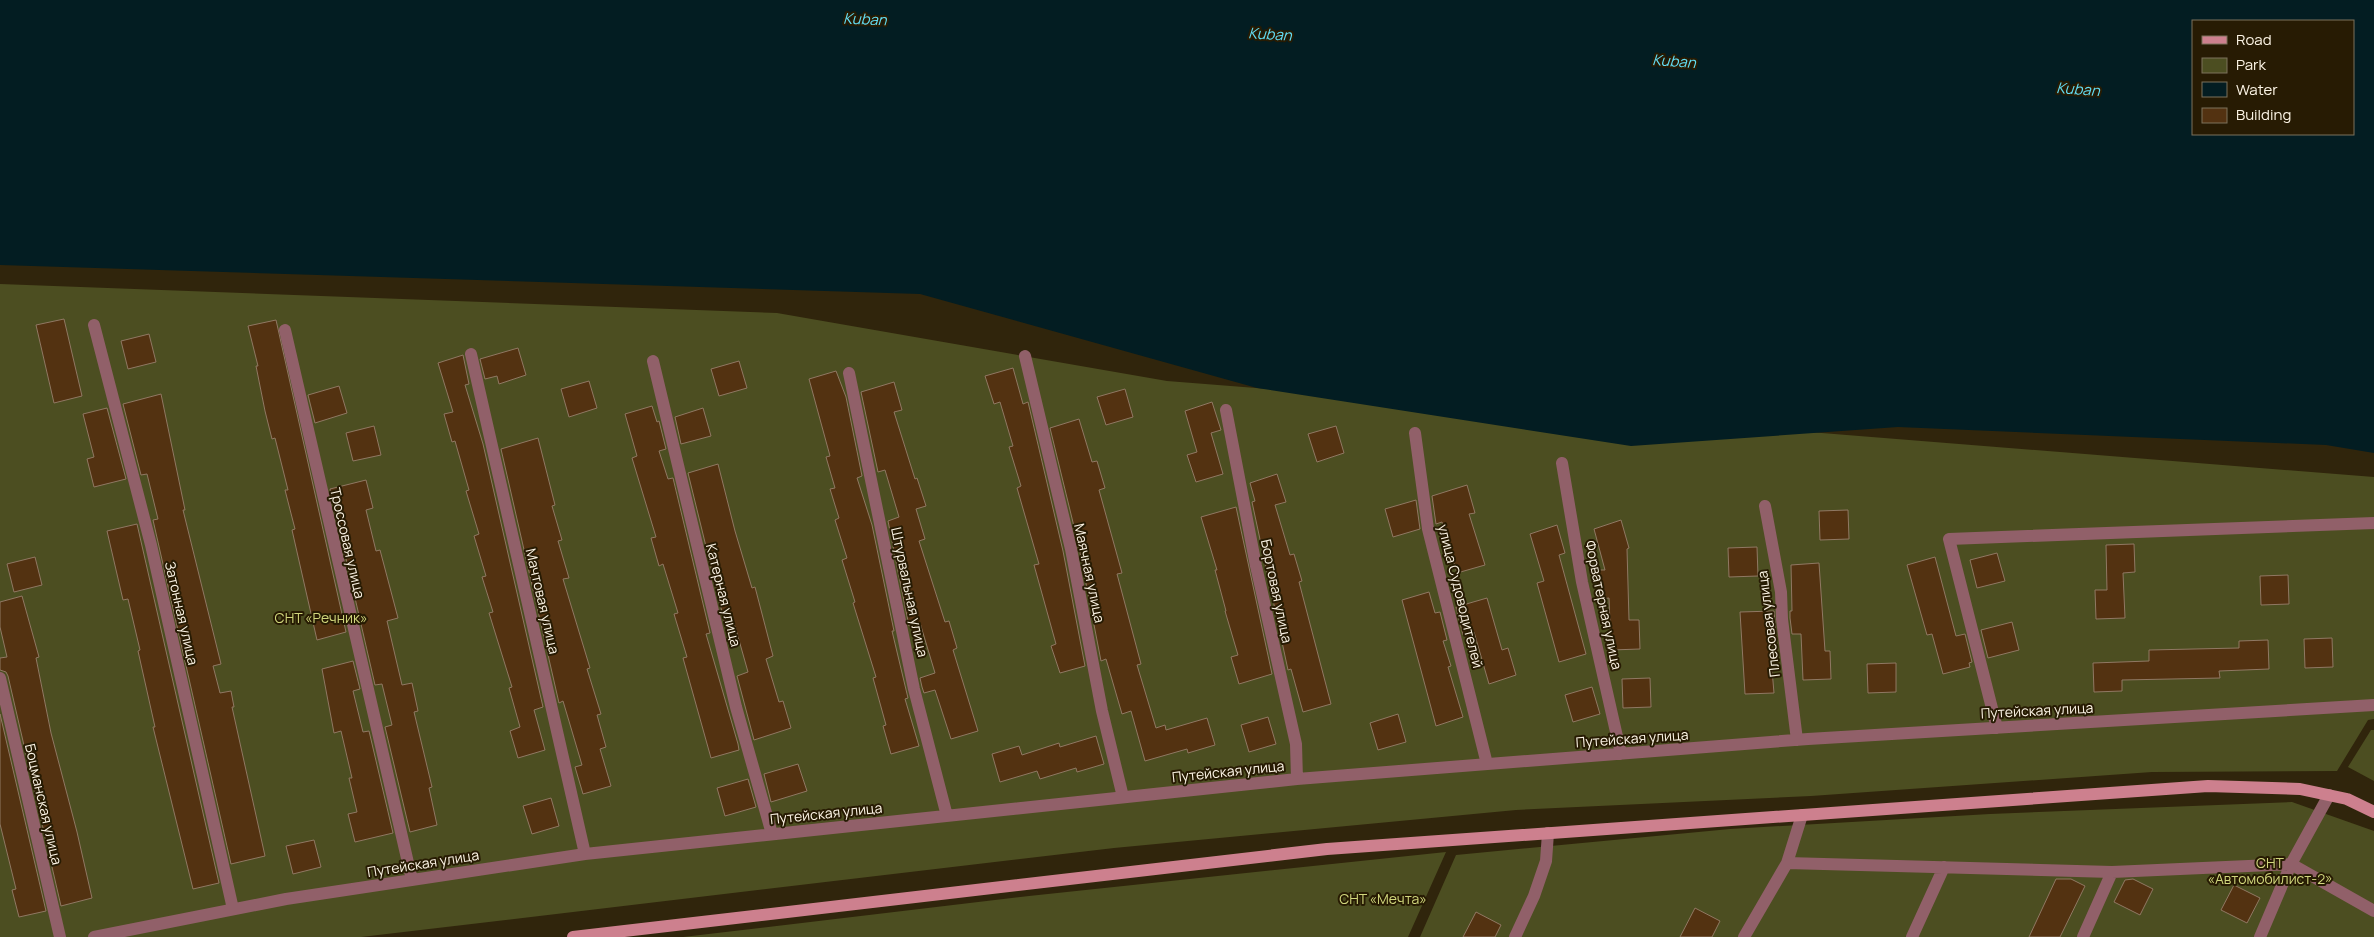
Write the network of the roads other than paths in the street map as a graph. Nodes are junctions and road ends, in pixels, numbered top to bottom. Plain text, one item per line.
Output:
1 (94, 326) dead end
2 (285, 330) dead end
3 (471, 354) dead end
4 (1025, 356) dead end
5 (653, 361) dead end
6 (849, 373) dead end
7 (1226, 410) dead end
8 (1415, 433) dead end
9 (1562, 462) dead end
10 (1765, 506) dead end
11 (2374, 522) edge
12 (0, 678) edge
13 (2374, 705) edge
14 (1997, 728) junction
15 (1797, 740) junction
16 (1621, 754) junction
17 (1487, 764) junction
18 (1297, 779) junction
19 (2329, 795) junction
20 (1123, 797) junction
21 (2374, 812) edge
22 (1802, 815) junction
23 (947, 816) junction
24 (1548, 833) junction
25 (772, 834) junction
26 (585, 854) junction
27 (1787, 863) junction
28 (2291, 864) junction
29 (1944, 867) junction
30 (2112, 872) junction
31 (412, 880) junction
32 (234, 909) junction
33 (2374, 911) edge
34 (60, 937) edge
35 (94, 937) edge
36 (573, 937) edge
37 (1515, 937) edge
38 (1744, 937) edge
39 (1912, 937) edge
40 (2083, 937) edge
41 (2260, 937) edge

1 - 32 street, Затонная улица
2 - 31 street, Троссовая улица
3 - 26 street, Мачтовая улица
4 - 20 street, Маячная улица
5 - 25 street, Катерная улица
6 - 23 street, Штурвальная улица
7 - 18 street, Бортовая улица
8 - 17 street, улица Судоводителей
9 - 16 street, Форватерная улица
10 - 15 street, Плесовая улица
11 - 14 street
12 - 34 street, Боцманская улица
13 - 14 street, Путейская улица
14 - 15 street, Путейская улица
15 - 16 street, Путейская улица
16 - 17 street, Путейская улица
17 - 18 street, Путейская улица
18 - 20 street, Путейская улица
19 - 21 street
19 - 22 street
19 - 28 street
20 - 23 street, Путейская улица
22 - 24 street
22 - 27 street
23 - 25 street, Путейская улица
24 - 36 street
24 - 37 street
25 - 26 street, Путейская улица
26 - 31 street, Путейская улица
27 - 29 street
27 - 38 street
28 - 30 street
28 - 33 street
28 - 41 street
29 - 30 street
29 - 39 street
30 - 40 street
31 - 32 street, Путейская улица
32 - 35 street, Путейская улица

